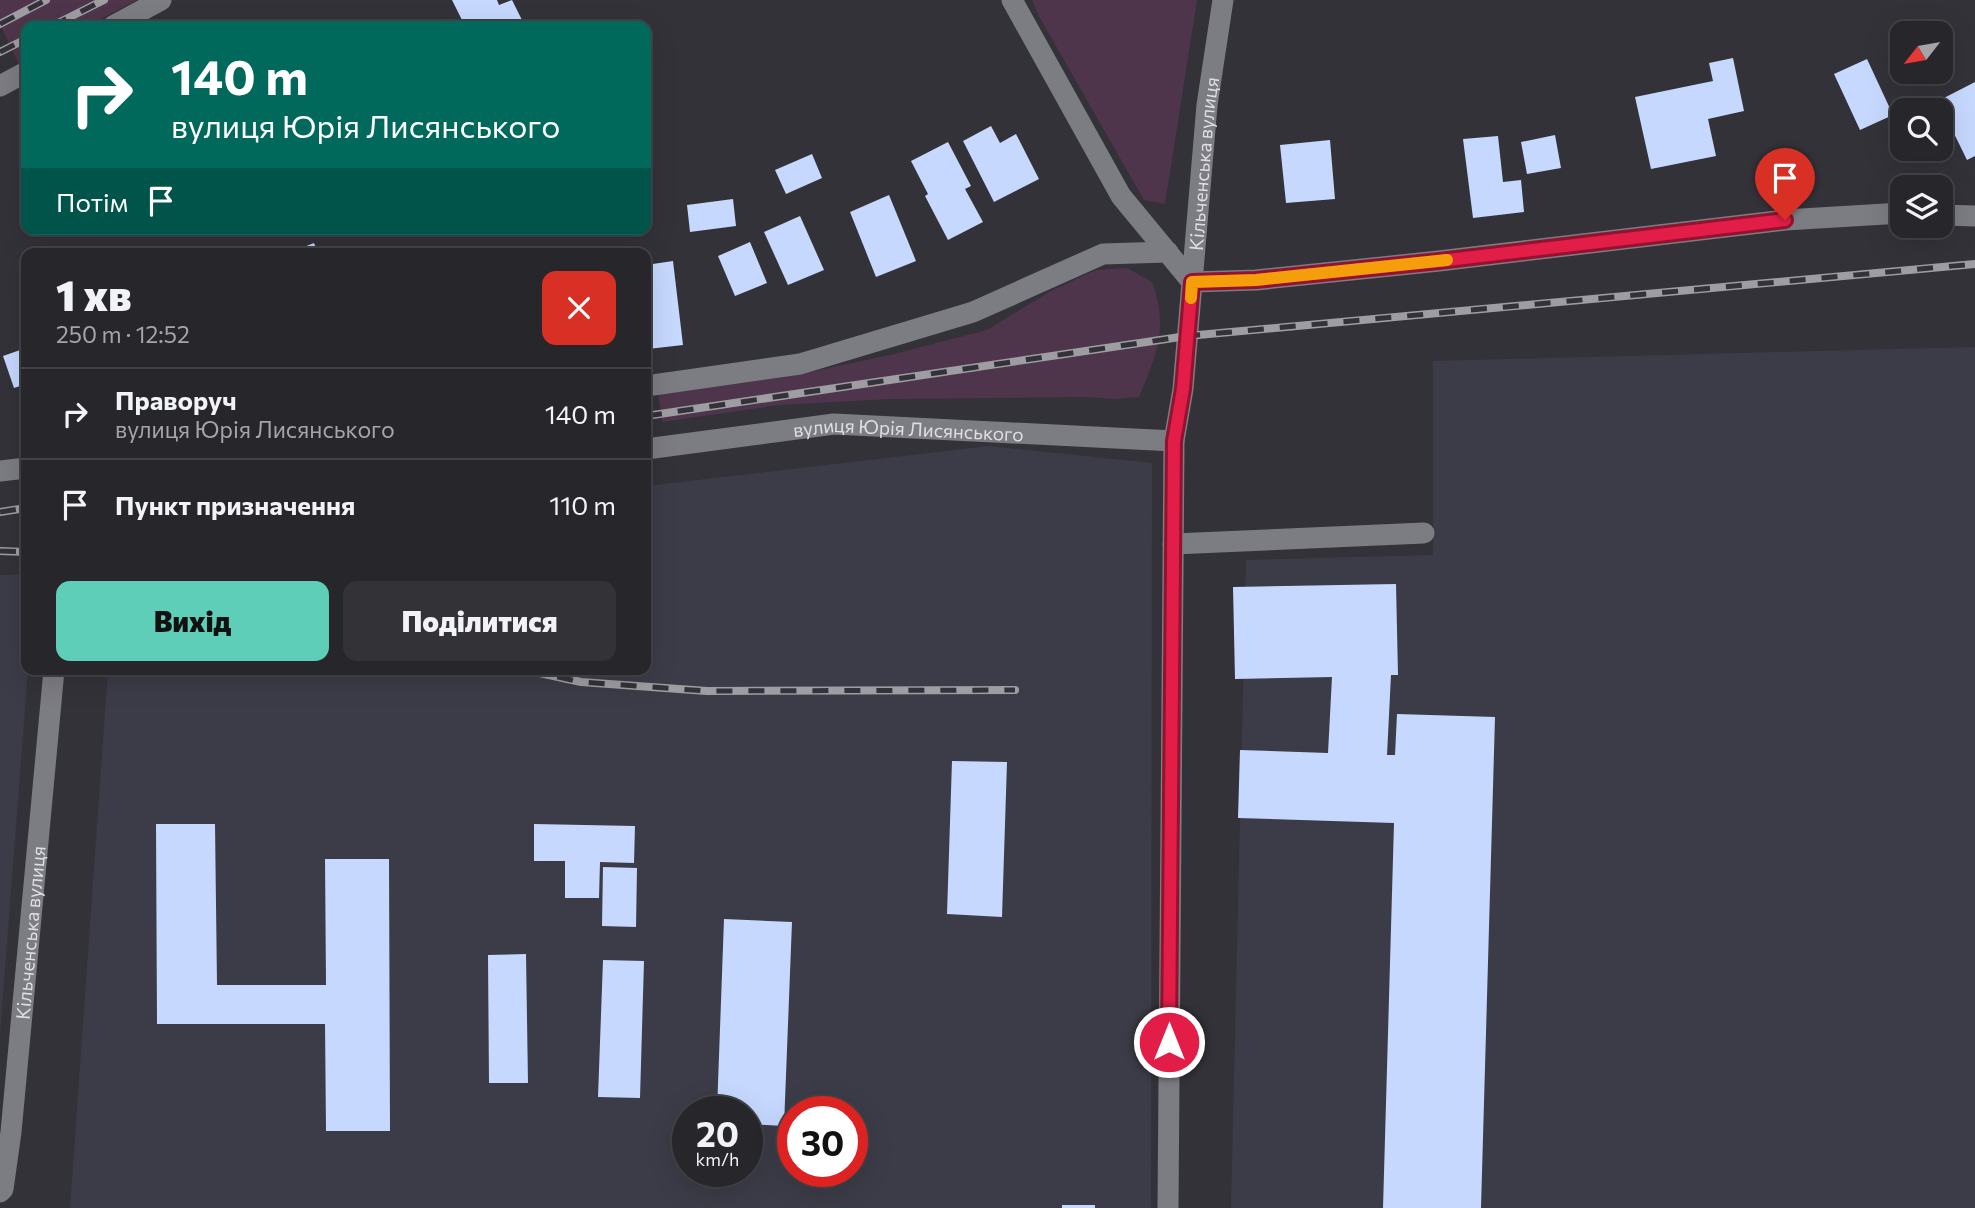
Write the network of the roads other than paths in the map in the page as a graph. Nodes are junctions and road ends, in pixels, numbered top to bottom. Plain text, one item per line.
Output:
1 (161, 0) edge
2 (1012, 0) edge
3 (1223, 0) edge
4 (122, 21) edge
5 (21, 75) edge
6 (0, 86) edge
7 (1890, 214) edge
8 (1953, 215) edge
9 (1975, 216) edge
10 (1168, 252) junction
11 (1192, 282) junction
12 (651, 385) edge
13 (1174, 441) junction
14 (651, 448) edge
15 (21, 469) edge
16 (0, 471) edge
17 (1424, 533) dead end
18 (1173, 544) junction
19 (54, 675) edge
20 (3, 1196) edge
21 (1168, 1208) edge

1 - 4 street
2 - 10 street
3 - 11 street, Кільченська вулиця
5 - 6 street
7 - 11 street
8 - 9 street
10 - 11 street
10 - 12 street
11 - 13 street, Кільченська вулиця
13 - 14 street, вулиця Юрія Лисянського
13 - 18 street, Кільченська вулиця
15 - 16 street
17 - 18 street
18 - 21 street, Кільченська вулиця
19 - 20 street, Кільченська вулиця

